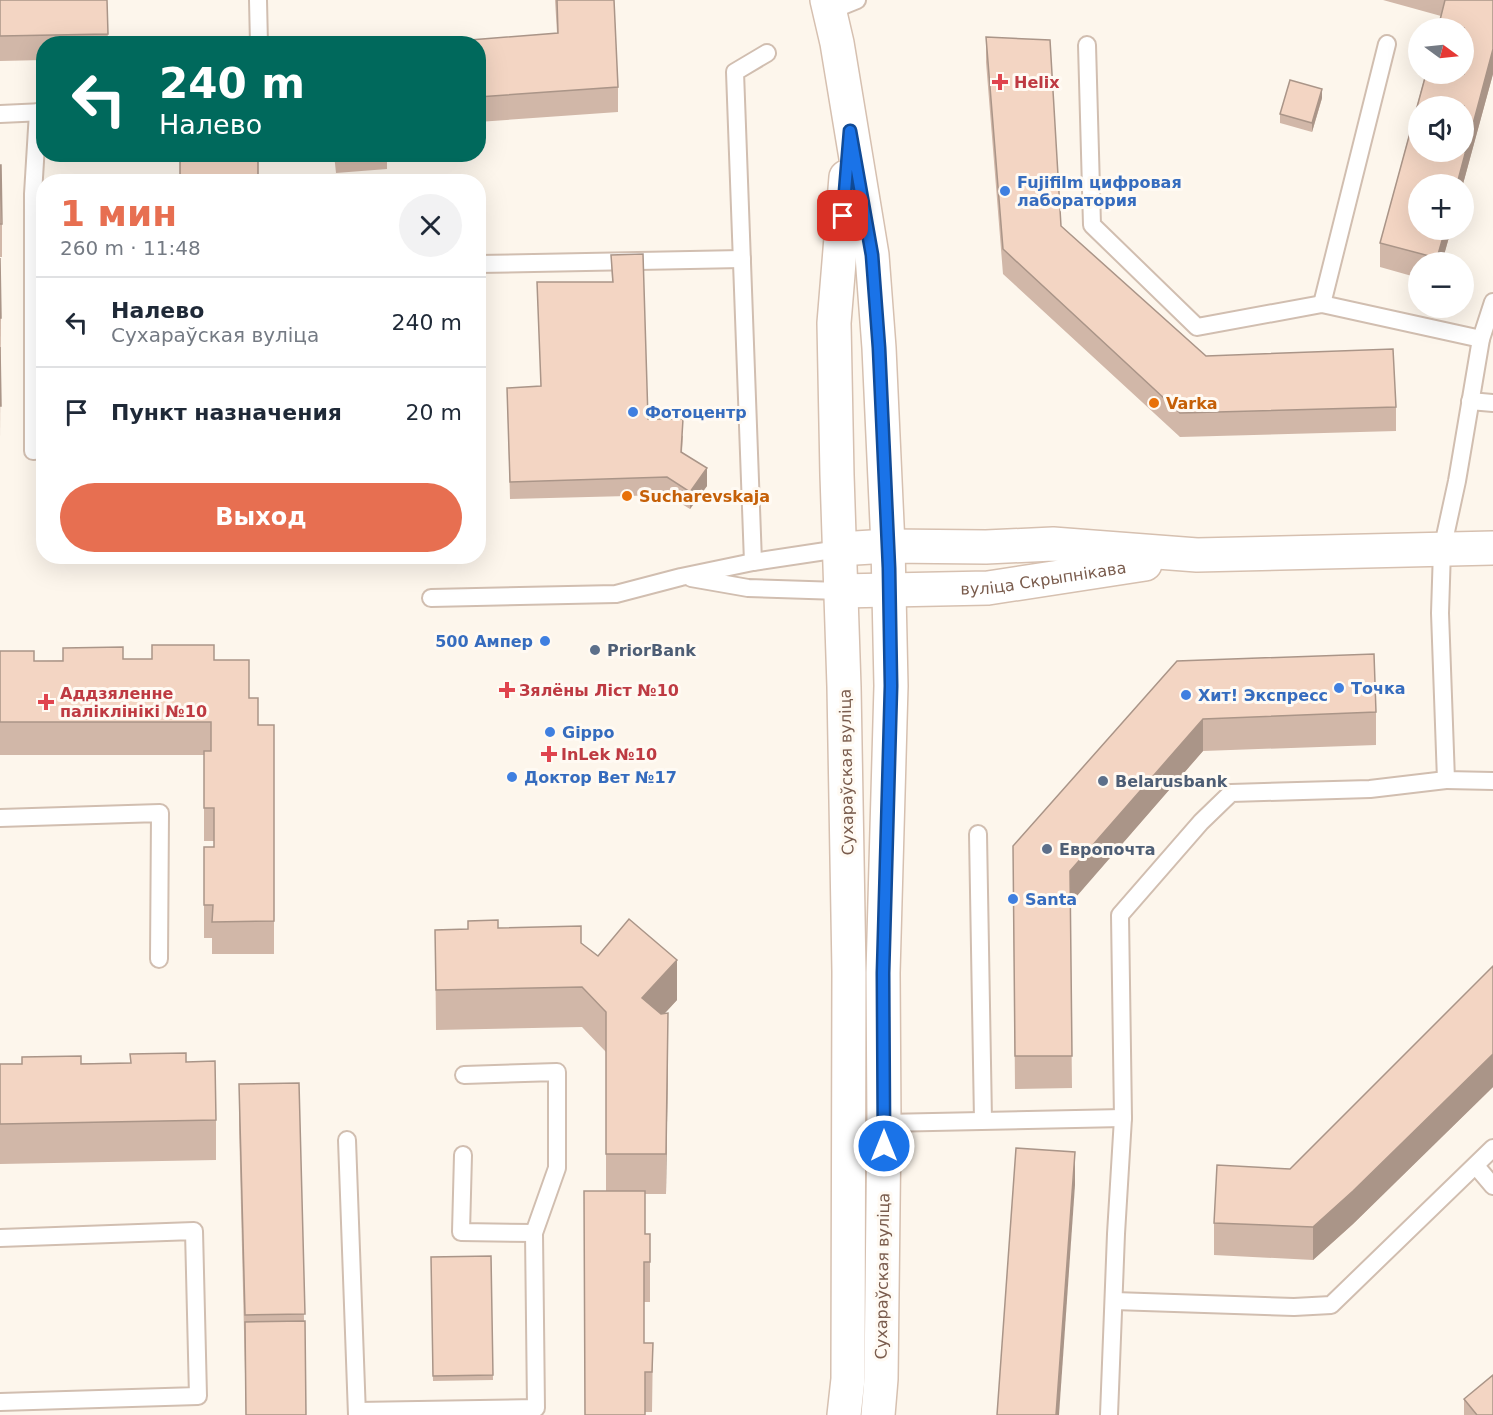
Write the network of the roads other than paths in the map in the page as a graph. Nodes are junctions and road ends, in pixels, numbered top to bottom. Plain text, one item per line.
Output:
1 (258, 0) edge
2 (838, 4) edge
3 (259, 36) edge
4 (1387, 44) dead end
5 (1087, 45) dead end
6 (767, 53) dead end
7 (36, 112) edge
8 (0, 114) edge
9 (850, 131) junction
10 (742, 260) junction
11 (486, 264) edge
12 (36, 297) edge
13 (1493, 302) edge
14 (1322, 304) junction
15 (1481, 339) junction
16 (1470, 401) junction
17 (1493, 403) edge
18 (36, 451) edge
19 (888, 546) junction
20 (1493, 548) edge
21 (839, 549) junction
22 (1442, 550) junction
23 (1197, 555) junction
24 (753, 562) junction
25 (681, 577) junction
26 (890, 590) junction
27 (840, 591) junction
28 (430, 598) dead end
29 (1446, 780) junction
30 (1493, 781) edge
31 (0, 818) edge
32 (978, 834) dead end
33 (159, 959) dead end
34 (464, 1075) dead end
35 (1123, 1118) junction
36 (983, 1120) junction
37 (884, 1123) junction
38 (347, 1140) dead end
39 (1493, 1148) edge
40 (463, 1155) dead end
41 (1476, 1166) junction
42 (1493, 1186) edge
43 (534, 1233) junction
44 (0, 1238) edge
45 (1114, 1301) junction
46 (0, 1402) edge
47 (357, 1413) edge
48 (844, 1415) edge
49 (878, 1415) edge
50 (1109, 1415) edge

1 - 3 lane
2 - 9 main road, Сухараўская вуліца
4 - 14 lane
5 - 14 lane
6 - 10 lane
7 - 8 lane
9 - 19 main road, Сухараўская вуліца
9 - 21 main road, Сухараўская вуліца
10 - 11 lane
10 - 24 lane
12 - 18 lane
13 - 15 lane
14 - 15 lane
15 - 16 lane
16 - 17 lane
16 - 22 lane
19 - 21 main road, вуліца Скрыпнікава
19 - 23 main road, вуліца Скрыпнікава
19 - 26 main road, Сухараўская вуліца
20 - 22 main road, вуліца Скрыпнікава
21 - 24 lane
21 - 27 main road, Сухараўская вуліца
22 - 23 main road, вуліца Скрыпнікава
22 - 29 lane
23 - 26 main road, вуліца Скрыпнікава
24 - 25 lane
25 - 27 lane
25 - 28 lane
26 - 27 main road, вуліца Скрыпнікава
26 - 37 main road, Сухараўская вуліца
27 - 48 main road, Сухараўская вуліца
29 - 30 lane
29 - 35 lane
31 - 33 lane
32 - 36 lane
34 - 43 lane
35 - 36 lane
35 - 45 lane
36 - 37 lane
37 - 49 main road, Сухараўская вуліца
38 - 47 lane
39 - 41 lane
40 - 43 lane
41 - 42 lane
41 - 45 lane
43 - 47 lane
44 - 46 lane
45 - 50 lane

